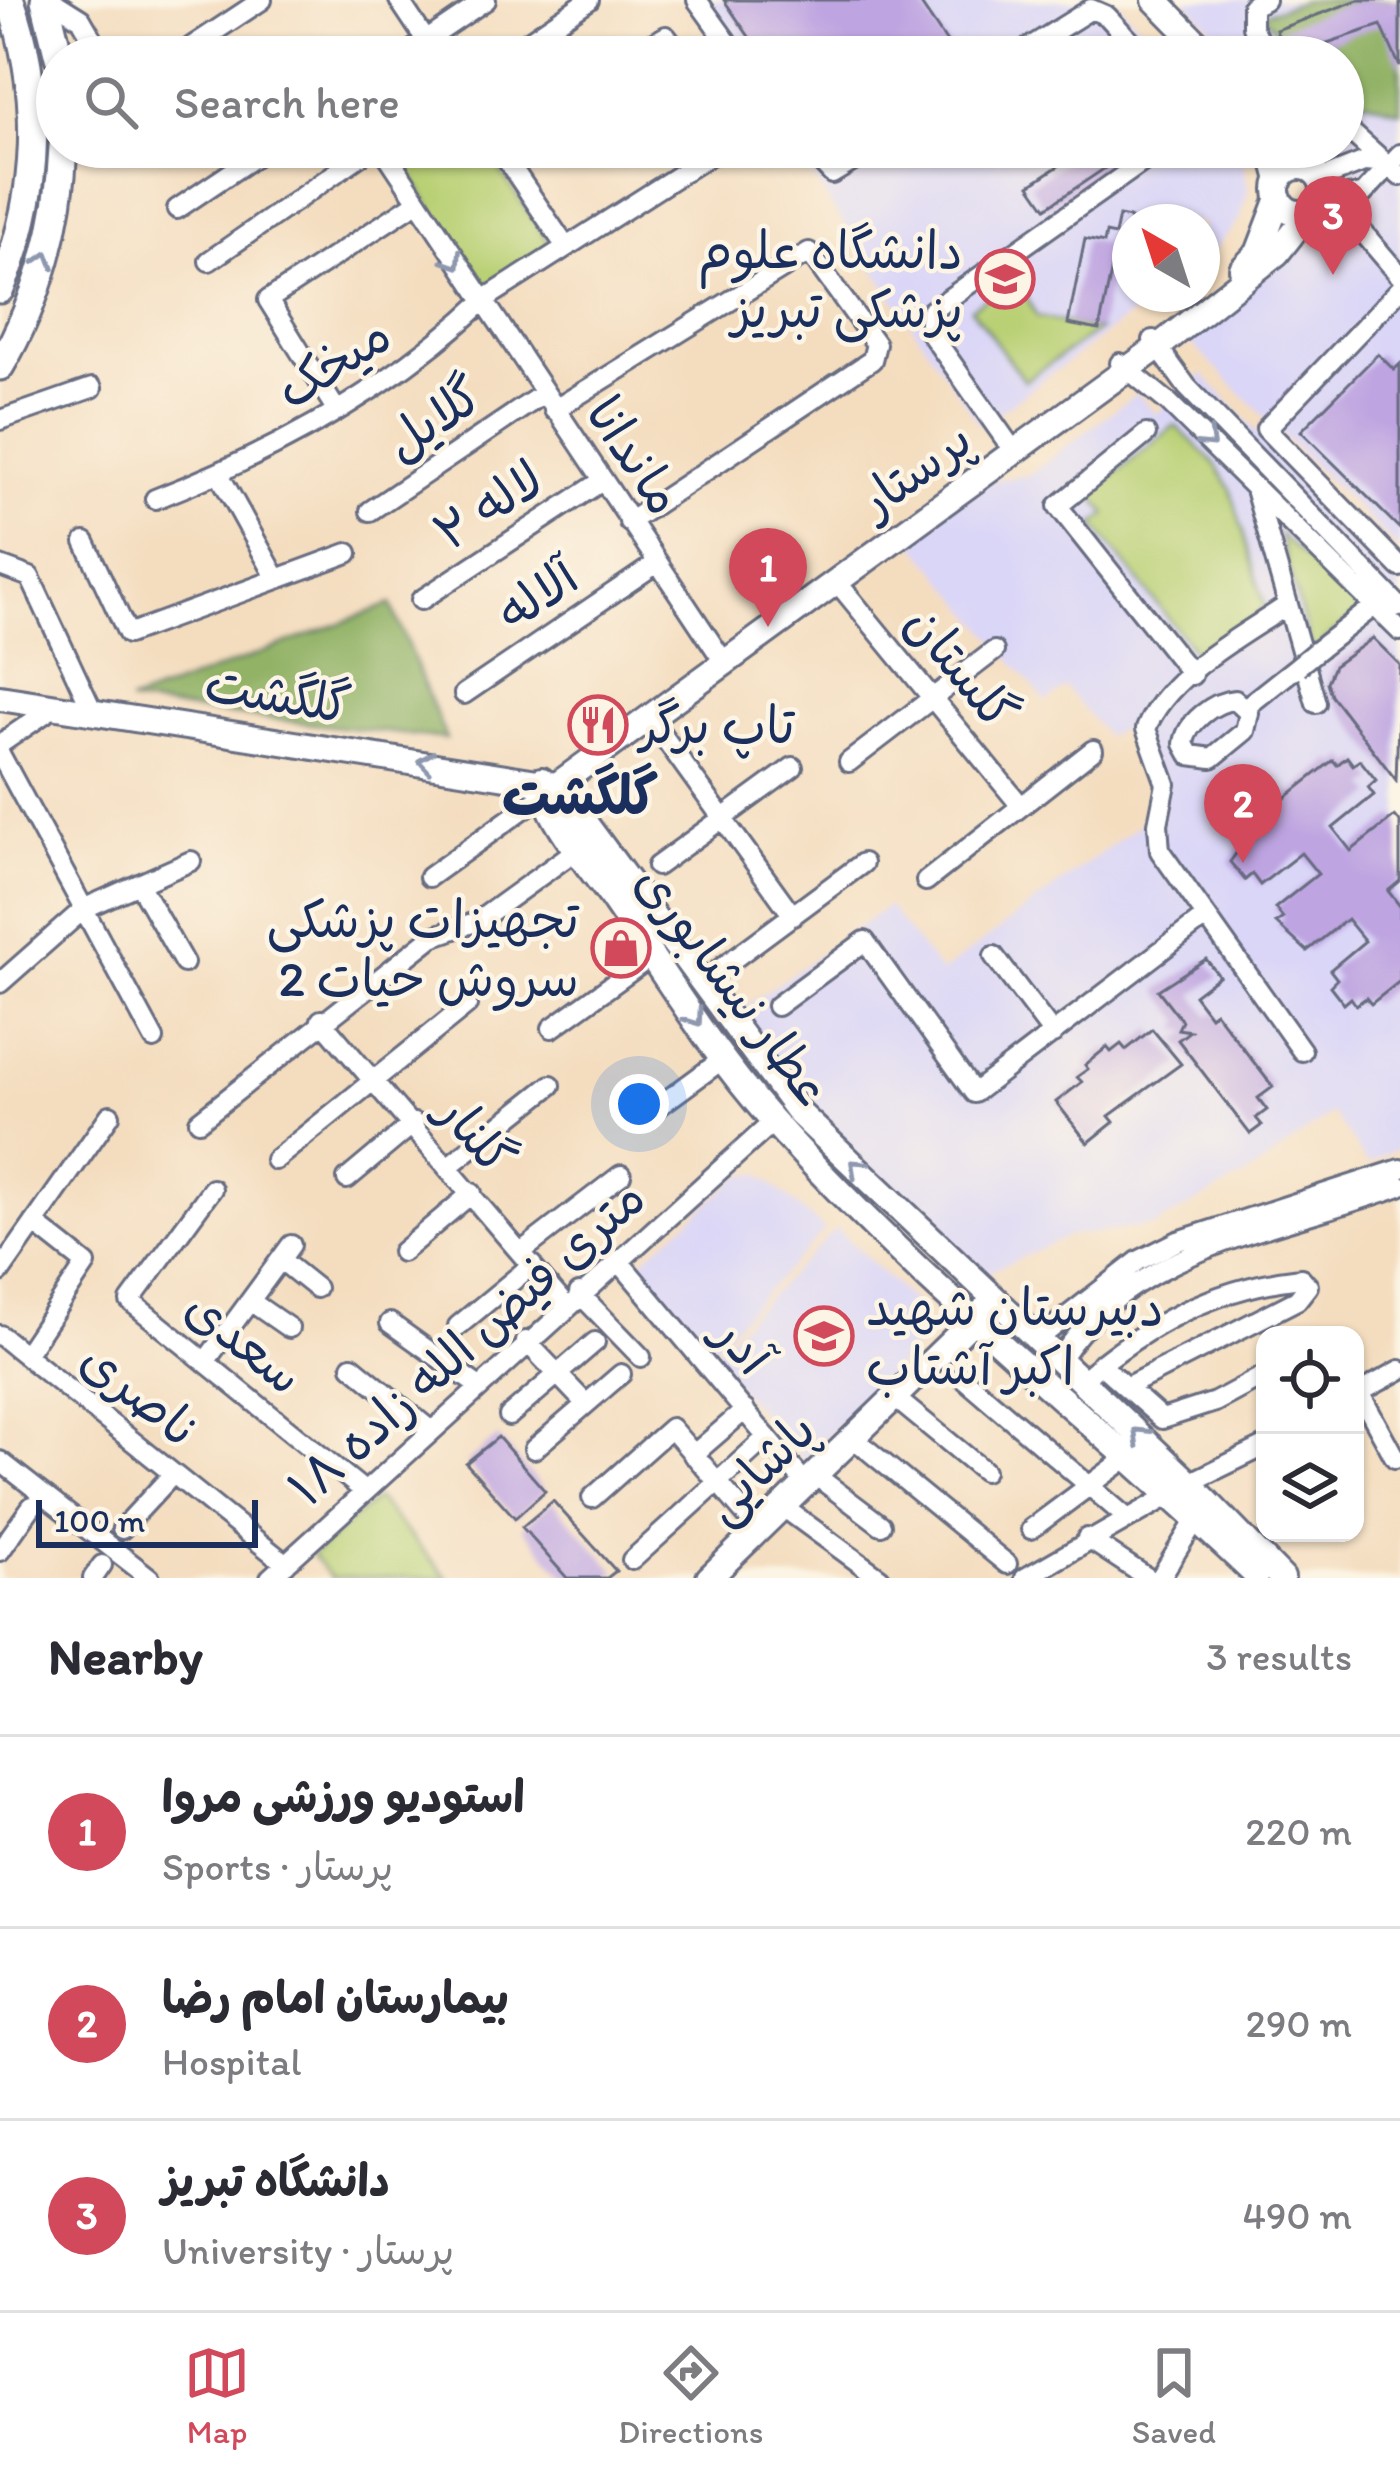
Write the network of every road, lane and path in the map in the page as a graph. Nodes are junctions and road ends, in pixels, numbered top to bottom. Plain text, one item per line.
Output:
1 (10, 0) edge
2 (48, 0) edge
3 (262, 0) edge
4 (399, 0) edge
5 (486, 0) edge
6 (589, 0) edge
7 (698, 0) edge
8 (1155, 0) edge
9 (1265, 0) edge
10 (55, 36) edge
11 (91, 36) edge
12 (208, 36) edge
13 (423, 36) edge
14 (446, 36) edge
15 (537, 36) edge
16 (723, 36) edge
17 (1048, 36) edge
18 (1126, 36) edge
19 (1190, 36) edge
20 (1257, 36) edge
21 (1364, 140) edge
22 (1364, 162) edge
23 (1396, 164) edge
24 (60, 168) edge
25 (238, 168) edge
26 (347, 168) edge
27 (393, 168) edge
28 (512, 168) edge
29 (689, 168) edge
30 (1134, 168) edge
31 (1275, 168) edge
32 (1295, 168) edge
33 (1297, 168) edge
34 (1310, 168) edge
35 (1356, 168) edge
36 (1279, 189) junction
37 (1318, 193) junction
38 (417, 202) junction
39 (178, 208) dead end
40 (566, 247) junction
41 (209, 262) dead end
42 (1400, 276) edge
43 (0, 289) edge
44 (1400, 289) edge
45 (482, 304) junction
46 (1155, 344) junction
47 (0, 366) edge
48 (1124, 367) junction
49 (92, 388) dead end
50 (549, 402) junction
51 (337, 411) junction
52 (0, 420) edge
53 (1147, 434) dead end
54 (1008, 443) junction
55 (219, 474) junction
56 (1261, 479) junction
57 (602, 481) junction
58 (154, 499) dead end
59 (370, 511) dead end
60 (629, 522) junction
61 (86, 542) dead end
62 (348, 553) dead end
63 (658, 563) junction
64 (0, 566) edge
65 (1400, 567) edge
66 (277, 579) junction
67 (837, 582) junction
68 (421, 600) dead end
69 (1388, 602) edge
70 (1286, 606) junction
71 (1400, 632) edge
72 (994, 651) dead end
73 (718, 653) junction
74 (1192, 675) junction
75 (464, 694) dead end
76 (0, 698) edge
77 (932, 698) junction
78 (1316, 703) dead end
79 (1246, 706) dead end
80 (54, 707) junction
81 (93, 712) junction
82 (650, 718) junction
83 (0, 744) edge
84 (1093, 750) dead end
85 (0, 754) edge
86 (849, 762) dead end
87 (793, 767) dead end
88 (547, 787) junction
89 (1021, 806) junction
90 (722, 818) junction
91 (579, 848) junction
92 (190, 861) dead end
93 (863, 863) dead end
94 (658, 866) dead end
95 (429, 877) dead end
96 (926, 881) dead end
97 (139, 884) junction
98 (85, 908) junction
99 (793, 916) junction
100 (1204, 918) junction
101 (652, 956) junction
102 (994, 956) dead end
103 (184, 962) dead end
104 (720, 969) dead end
105 (0, 982) edge
106 (467, 1005) dead end
107 (777, 1006) dead end
108 (321, 1020) junction
109 (552, 1028) dead end
110 (1053, 1034) junction
111 (154, 1040) dead end
112 (1302, 1051) dead end
113 (723, 1059) junction
114 (375, 1079) junction
115 (551, 1085) dead end
116 (110, 1115) dead end
117 (640, 1120) dead end
118 (199, 1121) dead end
119 (773, 1122) junction
120 (414, 1123) junction
121 (275, 1160) dead end
122 (450, 1165) junction
123 (1400, 1169) edge
124 (621, 1175) dead end
125 (347, 1179) dead end
126 (1400, 1186) edge
127 (212, 1189) dead end
128 (472, 1192) junction
129 (34, 1223) junction
130 (1181, 1249) junction
131 (402, 1252) dead end
132 (526, 1259) junction
133 (618, 1260) junction
134 (0, 1272) edge
135 (316, 1288) dead end
136 (572, 1299) junction
137 (996, 1299) junction
138 (250, 1301) junction
139 (974, 1319) junction
140 (390, 1323) dead end
141 (458, 1326) dead end
142 (289, 1328) dead end
143 (0, 1335) edge
144 (1038, 1339) junction
145 (526, 1341) junction
146 (595, 1342) dead end
147 (25, 1355) junction
148 (641, 1357) dead end
149 (1060, 1359) junction
150 (205, 1362) junction
151 (352, 1366) dead end
152 (1400, 1370) edge
153 (1091, 1372) junction
154 (621, 1374) dead end
155 (558, 1375) junction
156 (962, 1377) dead end
157 (1256, 1380) edge
158 (478, 1385) junction
159 (1126, 1387) junction
160 (1364, 1390) edge
161 (894, 1397) junction
162 (586, 1404) junction
163 (1364, 1406) edge
164 (745, 1410) junction
165 (509, 1416) dead end
166 (430, 1430) junction
167 (767, 1437) junction
168 (853, 1438) junction
169 (534, 1449) dead end
170 (1256, 1450) edge
171 (693, 1455) junction
172 (1128, 1457) junction
173 (1395, 1458) dead end
174 (0, 1461) edge
175 (984, 1471) dead end
176 (173, 1474) junction
177 (811, 1480) junction
178 (717, 1482) junction
179 (1089, 1486) junction
180 (1181, 1488) junction
181 (364, 1491) junction
182 (592, 1498) dead end
183 (32, 1507) dead end
184 (783, 1507) junction
185 (1127, 1518) junction
186 (1197, 1519) junction
187 (881, 1525) dead end
188 (122, 1529) dead end
189 (1031, 1529) dead end
190 (759, 1530) junction
191 (1088, 1538) junction
192 (0, 1550) edge
193 (632, 1560) dead end
194 (286, 1564) junction
195 (1007, 1564) dead end
196 (715, 1576) edge
197 (150, 1578) edge
198 (270, 1578) edge
199 (880, 1578) edge
200 (1025, 1578) edge
201 (1148, 1578) edge
202 (1160, 1578) edge
203 (1259, 1578) edge
204 (1282, 1578) edge

1 - 43 highway
2 - 10 highway
2 - 11 street
3 - 12 street
4 - 13 street
5 - 14 street
6 - 15 street
7 - 16 street
8 - 19 main road
9 - 20 street
17 - 18 street
21 - 23 street
22 - 23 street
23 - 37 street
47 -> 24 highway
25 - 39 street
26 - 41 street
27 - 38 street, ماندانا
28 - 40 street
29 - 40 street
30 - 54 street
31 - 36 main road
32 - 36 main road
33 - 37 main road
34 - 37 main road
35 - 37 street
36 - 37 main road
36 - 46 main road, پرستار
37 - 42 street
37 - 46 main road, پرستار
38 -> 45 street, ماندانا
38 - 51 street
40 - 45 street
44 - 65 street
45 - 50 street, ماندانا
45 - 51 street, میخک
46 - 48 main road, پرستار
46 - 56 street
48 - 54 main road, پرستار
48 -> 56 street
48 - 67 main road, پرستار
49 - 52 street
50 - 57 street, ماندانا
50 - 59 street, گلایل
50 - 60 street, گلایل
51 - 55 street, میخک
53 - 74 street
54 - 73 main road, پرستار
55 - 58 street, میخک
55 - 66 street
56 - 69 street
56 - 70 street
57 - 60 street, ماندانا
57 - 68 street, لاله ۲
60 - 63 street, ماندانا
61 - 66 street
62 - 66 street
63 - 73 street, ماندانا
63 - 75 street, آلاله
64 - 81 street
67 - 77 street, گلستان
67 - 82 main road, پرستار
69 - 71 street
69 - 79 street, bridge
70 - 74 street
70 - 78 street
72 - 77 street
73 - 88 main road, پرستار
74 - 100 street
76 - 80 main road, گلگشت
77 - 86 street
77 - 89 street, گلستان
80 - 81 main road, گلگشت
80 - 83 street
88 -> 81 main road, گلگشت
82 - 88 main road, پرستار
82 - 90 street
84 - 89 street, گلستان
85 - 98 street
87 - 90 street
88 - 91 main road, عطار نیشابوری
88 - 95 street
137 -> 88 main road, عطار نیشابوری
89 - 96 street, گلستان
90 - 94 street
90 - 99 street
91 - 101 main road, عطار نیشابوری
91 - 108 street
92 - 97 street
93 - 99 street
97 - 98 street
97 - 103 street
98 - 105 street
98 - 111 street
99 - 104 street
100 - 110 street
100 - 112 street
101 - 109 street
101 -> 113 main road, عطار نیشابوری
102 - 110 street
106 - 114 street
107 - 110 street
108 - 114 street, گلنار
108 - 118 street
113 - 117 street
113 - 119 main road, عطار نیشابوری
114 - 120 street, گلنار
114 - 121 street
115 - 122 street
116 - 129 street
119 - 133 street, ۱۸ متری فیض الله زاده
119 - 139 main road, عطار نیشابوری
120 - 122 street, گلنار
120 - 125 street
122 - 128 street, گلنار
123 - 130 street
124 - 132 street
126 - 130 street
127 - 150 street, سعدی
128 - 131 street
128 - 132 street, گلنار
129 - 134 street
129 - 147 street
130 - 144 street
130 - 149 street
132 - 136 street, گلنار
132 - 141 street
133 - 136 street, ۱۸ متری فیض الله زاده
133 - 164 street, آدر
135 - 138 street
136 - 145 street, ۱۸ متری فیض الله زاده
136 - 148 street, گلنار
137 - 139 main road, پاشایی
137 - 144 main road, عطار نیشابوری
138 - 142 street
138 - 150 street
139 - 161 main road, پاشایی
139 - 172 main road, عطار نیشابوری
140 - 158 street
143 - 147 street, ناصری
144 - 149 main road, عطار نیشابوری
145 - 155 street
145 - 158 street, ۱۸ متری فیض الله زاده
146 - 155 street
147 - 176 street, ناصری
149 - 153 main road, عطار نیشابوری
150 - 181 street, سعدی
151 - 166 street
152 - 160 street
153 - 159 street
153 - 159 street
180 -> 153 main road, عطار نیشابوری
154 - 162 street
155 - 162 street
155 - 165 street
156 - 179 street
157 - 159 street
158 - 166 street, ۱۸ متری فیض الله زاده
161 - 168 main road, پاشایی
161 - 175 street
162 - 169 street
163 - 173 street
164 - 167 street, آدر
164 - 171 street
166 - 181 street, ۱۸ متری فیض الله زاده
167 - 177 street, آدر
167 - 178 street
168 - 177 main road, پاشایی
168 - 195 street
170 - 180 street
171 - 178 street
171 - 182 street
172 - 179 street
172 - 180 main road, عطار نیشابوری
174 - 197 street
176 - 188 street
176 - 194 street, ناصری
177 - 184 main road, پاشایی
177 - 187 street, آدر
178 - 190 street
178 - 193 street
179 - 185 street
179 - 189 street
180 - 185 street
180 - 186 main road, عطار نیشابوری
180 - 204 main road, عطار نیشابوری
181 - 194 street, ۱۸ متری فیض الله زاده
183 - 192 street
184 - 190 main road, پاشایی
184 - 199 street
185 - 191 street
186 - 202 street
186 - 203 main road, عطار نیشابوری
190 - 196 main road, پاشایی
191 - 200 street
191 - 201 street
194 - 198 street, ۱۸ متری فیض الله زاده

